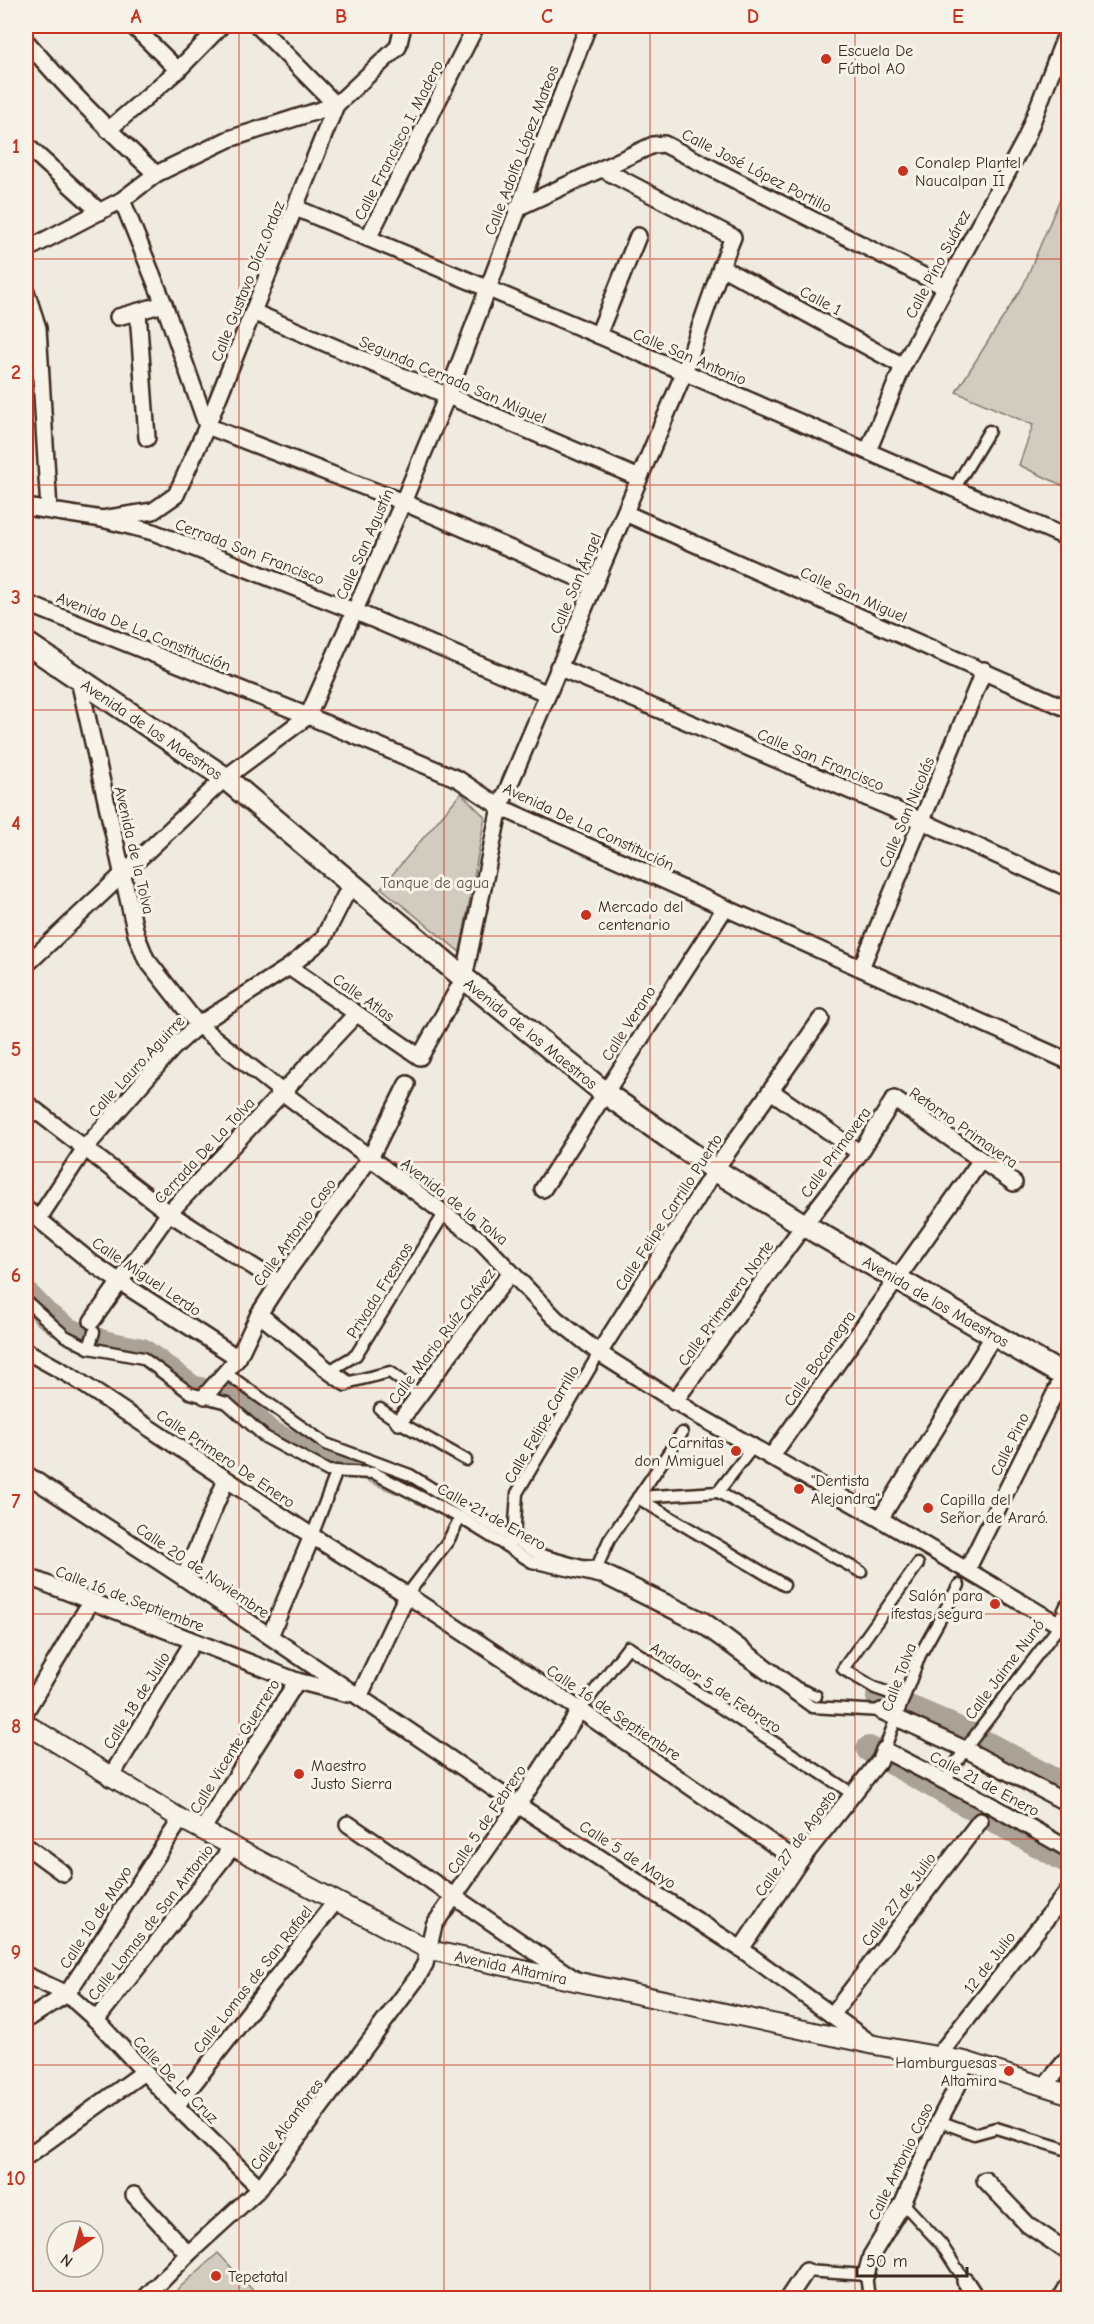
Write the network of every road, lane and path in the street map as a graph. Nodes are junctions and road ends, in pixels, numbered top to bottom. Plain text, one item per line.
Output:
1 (133, 26) edge
2 (221, 26) edge
3 (258, 26) edge
4 (403, 26) edge
5 (476, 26) edge
6 (588, 26) edge
7 (1068, 29) edge
8 (26, 41) edge
9 (178, 70) junction
10 (336, 105) junction
11 (108, 130) junction
12 (26, 145) edge
13 (604, 170) junction
14 (156, 174) junction
15 (122, 200) junction
16 (296, 208) junction
17 (517, 208) junction
18 (100, 212) junction
19 (638, 236) dead end
20 (368, 238) junction
21 (28, 246) edge
22 (720, 267) junction
23 (945, 287) junction
24 (488, 289) junction
25 (26, 291) edge
26 (164, 304) junction
27 (138, 312) junction
28 (254, 312) junction
29 (118, 317) dead end
30 (598, 335) junction
31 (903, 366) junction
32 (684, 373) junction
33 (447, 396) junction
34 (207, 426) junction
35 (989, 431) dead end
36 (147, 438) dead end
37 (867, 451) junction
38 (639, 478) junction
39 (954, 489) junction
40 (403, 502) junction
41 (26, 507) edge
42 (49, 510) junction
43 (625, 513) junction
44 (102, 519) junction
45 (1068, 538) edge
46 (594, 585) junction
47 (26, 603) edge
48 (354, 611) junction
49 (26, 643) edge
50 (558, 668) junction
51 (984, 670) junction
52 (79, 680) junction
53 (548, 694) junction
54 (1068, 709) edge
55 (308, 716) junction
56 (225, 778) junction
57 (500, 807) junction
58 (921, 821) junction
59 (122, 873) junction
60 (351, 884) junction
61 (1068, 888) edge
62 (725, 908) junction
63 (33, 949) edge
64 (26, 965) edge
65 (289, 967) junction
66 (861, 968) junction
67 (464, 978) junction
68 (356, 1014) junction
69 (821, 1019) dead end
70 (198, 1025) junction
71 (1068, 1061) edge
72 (407, 1084) dead end
73 (771, 1091) junction
74 (282, 1092) junction
75 (605, 1093) junction
76 (894, 1099) joint
77 (26, 1103) edge
78 (85, 1148) junction
79 (860, 1153) junction
80 (370, 1158) junction
81 (981, 1160) junction
82 (716, 1170) junction
83 (1014, 1183) dead end
84 (543, 1190) dead end
85 (26, 1209) edge
86 (169, 1213) junction
87 (444, 1214) junction
88 (39, 1218) junction
89 (804, 1225) junction
90 (511, 1272) junction
91 (896, 1279) junction
92 (120, 1282) junction
93 (279, 1283) junction
94 (26, 1301) edge
95 (259, 1314) junction
96 (93, 1326) joint
97 (994, 1335) junction
98 (89, 1348) junction
99 (26, 1351) edge
100 (598, 1353) junction
101 (238, 1358) junction
102 (329, 1371) junction
103 (1067, 1373) edge
104 (223, 1378) junction
105 (346, 1383) joint
106 (420, 1395) junction
107 (205, 1396) junction
108 (674, 1402) junction
109 (380, 1408) dead end
110 (399, 1422) junction
111 (682, 1433) dead end
112 (726, 1437) dead end
113 (771, 1457) junction
114 (466, 1460) dead end
115 (337, 1471) junction
116 (26, 1474) edge
117 (226, 1480) junction
118 (718, 1492) junction
119 (638, 1497) junction
120 (880, 1519) junction
121 (459, 1520) dead end
122 (312, 1536) junction
123 (510, 1542) junction
124 (918, 1564) dead end
125 (597, 1567) junction
126 (853, 1568) dead end
127 (967, 1570) junction
128 (26, 1576) edge
129 (184, 1578) junction
130 (624, 1584) junction
131 (784, 1585) dead end
132 (959, 1585) dead end
133 (407, 1595) junction
134 (90, 1602) junction
135 (1068, 1607) edge
136 (1064, 1627) edge
137 (270, 1636) junction
138 (193, 1642) junction
139 (297, 1681) junction
140 (794, 1691) junction
141 (816, 1696) dead end
142 (359, 1697) junction
143 (904, 1698) junction
144 (580, 1710) junction
145 (26, 1711) edge
146 (881, 1711) joint
147 (899, 1714) junction
148 (26, 1724) edge
149 (967, 1746) junction
150 (882, 1755) junction
151 (110, 1778) junction
152 (945, 1781) junction
153 (853, 1794) junction
154 (1066, 1796) edge
155 (518, 1805) junction
156 (991, 1805) junction
157 (181, 1819) junction
158 (980, 1821) joint
159 (348, 1824) dead end
160 (202, 1830) junction
161 (26, 1846) edge
162 (233, 1846) junction
163 (1068, 1849) edge
164 (799, 1863) junction
165 (63, 1873) dead end
166 (1068, 1891) edge
167 (455, 1896) junction
168 (335, 1902) junction
169 (741, 1949) junction
170 (429, 1950) junction
171 (26, 1973) edge
172 (576, 1980) junction
173 (67, 1994) junction
174 (832, 2015) junction
175 (26, 2020) edge
176 (96, 2020) junction
177 (875, 2045) junction
178 (938, 2056) junction
179 (1068, 2058) edge
180 (965, 2061) junction
181 (144, 2072) junction
182 (1044, 2087) junction
183 (1068, 2088) edge
184 (1068, 2094) edge
185 (176, 2106) junction
186 (939, 2121) junction
187 (1068, 2150) edge
188 (26, 2157) edge
189 (985, 2180) dead end
190 (260, 2188) junction
191 (134, 2196) dead end
192 (903, 2203) junction
193 (1068, 2252) edge
194 (188, 2254) junction
195 (807, 2271) joint
196 (866, 2276) junction
197 (965, 2281) joint
198 (1068, 2286) edge
199 (145, 2298) edge
200 (788, 2298) edge
201 (869, 2298) edge
202 (976, 2298) edge
203 (1061, 2298) edge

1 - 9 street
2 - 9 street
3 - 10 street
4 - 10 street, Calle Gustavo Díaz Ordaz
5 - 20 street, Calle Francisco I. Madero
6 - 17 street, Calle Adolfo López Mateos
7 - 23 street, Calle Pino Suárez
8 - 11 street
9 - 11 street
10 - 14 street
10 - 16 street, Calle Gustavo Díaz Ordaz
11 - 14 street
12 - 18 street
13 - 17 street, Calle José López Portillo
13 - 22 street, Calle San Ángel
13 - 23 street, Calle José López Portillo
14 - 15 street
15 - 18 street
15 - 26 street
16 - 20 street, Calle San Antonio
16 - 28 street, Calle Gustavo Díaz Ordaz
17 - 24 street, Calle Adolfo López Mateos
18 - 21 street
19 - 30 street
20 - 24 street, Calle San Antonio
22 - 31 street, Calle 1
22 - 32 street, Calle San Ángel
23 - 31 street, Calle Pino Suárez
24 - 30 street, Calle San Antonio
24 - 33 street, Calle San Agustín
25 - 42 street
26 - 27 street
26 - 34 street
27 - 29 street
27 - 36 street
28 - 33 street, Segunda Cerrada San Miguel
28 - 34 street, Calle Gustavo Díaz Ordaz
30 - 32 street, Calle San Antonio
31 - 37 street, Calle Pino Suárez
32 - 37 street, Calle San Antonio
32 - 38 street, Calle San Ángel
33 - 38 street, Segunda Cerrada San Miguel
33 - 40 street, Calle San Agustín
34 - 40 street
34 - 44 street, Calle Gustavo Díaz Ordaz
35 - 39 street
37 - 39 street, Calle San Antonio
38 - 43 street, Calle San Ángel
39 - 45 street, Calle San Antonio
40 - 46 street
40 - 48 street, Calle San Agustín
41 - 42 street
42 - 44 street
43 - 46 street, Calle San Ángel
43 - 51 street, Calle San Miguel
44 - 48 street, Cerrada San Francisco
46 - 50 street, Calle San Ángel
47 - 55 street, Avenida De La Constitución
48 - 53 street, Cerrada San Francisco
48 - 55 street, Calle San Agustín
49 - 52 main road, Avenida de los Maestros
50 - 53 street, Calle San Ángel
50 - 58 street, Calle San Francisco
51 - 54 street, Calle San Miguel
51 - 58 street, Calle San Nicolás
52 - 56 main road, Avenida de los Maestros
52 - 59 street, Avenida de la Tolva
53 - 57 street, Calle San Ángel
55 - 56 street, Calle San Agustín
55 - 57 street, Avenida De La Constitución
56 - 59 street, Calle San Agustín
56 - 60 main road, Avenida de los Maestros
57 - 62 street, Avenida De La Constitución
57 - 67 street
58 - 61 street, Calle San Francisco
58 - 66 street, Calle San Nicolás
59 - 63 street, Calle San Agustín
59 - 70 street, Avenida de la Tolva
60 - 65 street, Calle Lauro Aguirre
60 - 67 main road, Avenida de los Maestros
62 - 66 street, Avenida De La Constitución
62 - 75 street, Calle Verano
63 - 64 street, Calle San Agustín
65 - 68 street, Calle Atlas
65 - 70 street, Calle Lauro Aguirre
66 - 71 street, Avenida De La Constitución
67 - 68 street, Calle Atlas
67 - 75 main road, Avenida de los Maestros
68 - 74 street, Cerrada De La Tolva
69 - 73 street, Calle Felipe Carrillo Puerto
70 - 74 street, Avenida de la Tolva
70 - 78 street, Calle Lauro Aguirre
72 - 80 street, Calle Antonio Caso
73 - 79 street
73 - 82 street, Calle Felipe Carrillo Puerto
74 - 80 street, Avenida de la Tolva
74 - 86 street, Cerrada De La Tolva
75 - 82 main road, Avenida de los Maestros
75 - 84 street, Calle Verano
76 - 79 street, Calle Primavera
76 - 81 street, Retorno Primavera
77 - 78 street
78 - 86 street
78 - 88 street, Calle Lauro Aguirre
79 - 89 street, Calle Primavera
80 - 87 street, Avenida de la Tolva
80 - 93 street, Calle Antonio Caso
81 - 83 street, Retorno Primavera
81 - 91 street, Calle Bocanegra
82 - 89 main road, Avenida de los Maestros
82 - 100 street, Calle Felipe Carrillo Puerto
85 - 88 street, Calle Miguel Lerdo
86 - 92 street, Cerrada De La Tolva
86 - 93 street
87 - 90 street, Avenida de la Tolva
87 - 102 street, Privada Fresnos
88 - 92 street, Calle Miguel Lerdo
89 - 91 main road, Avenida de los Maestros
89 - 108 street, Calle Primavera Norte
90 - 100 street, Avenida de la Tolva
90 - 106 street, Calle Mario Ruíz Chávez
91 - 97 main road, Avenida de los Maestros
91 - 113 street, Calle Bocanegra
92 - 96 street, Cerrada De La Tolva
92 - 101 street, Calle Miguel Lerdo
93 - 95 street, Calle Antonio Caso
94 - 98 street, Calle 21 de Enero
95 - 101 street, Calle Antonio Caso
95 - 102 street
96 - 98 street, Cerrada De La Tolva
97 - 103 main road, Avenida de los Maestros
97 - 120 street
98 - 107 street, Calle 21 de Enero
99 - 117 street, Calle Primero De Enero
100 - 108 street, Avenida de la Tolva
100 - 123 street, Calle Felipe Carrillo
101 - 104 street, Calle Antonio Caso
102 - 105 street
103 - 127 street, Calle Pino
104 - 107 street, Calle Antonio Caso
104 - 123 street
105 - 106 street
106 - 110 street, Calle Mario Ruíz Chávez
107 - 115 street, Calle 21 de Enero
108 - 113 street, Avenida de la Tolva
109 - 110 street
110 - 114 street
111 - 119 street
112 - 118 street
113 - 120 street, Avenida de la Tolva
115 - 122 street
115 - 123 street, Calle 21 de Enero
116 - 129 street, Calle 20 de Noviembre
117 - 122 street, Calle Primero De Enero
117 - 129 street
118 - 119 street
118 - 126 street
119 - 125 street
119 - 131 street
120 - 127 street, Avenida de la Tolva
121 - 133 street
122 - 133 street, Calle Primero De Enero
122 - 137 street
123 - 125 street
123 - 130 street, Calle 21 de Enero
124 - 143 street
125 - 130 street
127 - 136 street, Avenida de la Tolva
128 - 134 street, Calle 16 de Septiembre
129 - 137 street, Calle 20 de Noviembre
130 - 140 street
132 - 143 street, Calle Tolva
133 - 142 street
133 - 144 street, Calle 16 de Septiembre
134 - 138 street, Calle 16 de Septiembre
134 - 145 street
135 - 136 street, Calle Jaime Nunó
136 - 149 street, Calle Jaime Nunó
137 - 142 street, Calle 20 de Noviembre
138 - 139 street, Calle 16 de Septiembre
138 - 151 street, Calle 18 de Julio
139 - 142 street, Calle 16 de Septiembre
139 - 160 street, Calle Vicente Guerrero
140 - 141 street
140 - 146 street
142 - 155 street, Calle 5 de Mayo
143 - 147 street, Calle Tolva
144 - 153 street, Andador 5 de Febrero
144 - 155 street, Calle 5 de Febrero
144 - 164 street, Calle 16 de Septiembre
146 - 147 street
147 - 149 street
147 - 150 street, Calle Tolva
148 - 151 street, Avenida Altamira
149 - 152 street, Calle Jaime Nunó
149 - 154 street
150 - 152 street, Calle 21 de Enero
150 - 153 street, Calle 27 de Agosto
151 - 157 street, Avenida Altamira
152 - 156 street, Calle 21 de Enero
153 - 164 street, Calle 27 de Agosto
155 - 167 street, Calle 5 de Febrero
155 - 169 street, Calle 5 de Mayo
156 - 158 street, Calle 27 de Julio
156 - 163 street, Calle 21 de Enero
157 - 160 street, Avenida Altamira
157 - 173 street, Calle 10 de Mayo
158 - 174 street, Calle 27 de Julio
159 - 167 street
160 - 162 street, Avenida Altamira
161 - 165 street
162 - 168 street, Avenida Altamira
162 - 176 street, Calle Lomas de San Antonio
164 - 169 street, Calle 27 de Agosto
166 - 178 street, 12 de Julio
167 - 170 street, Calle 5 de Febrero
167 - 172 street
168 - 170 street, Avenida Altamira
168 - 185 street, Calle Lomas de San Rafael
169 - 174 street, Calle 5 de Mayo
170 - 172 street, Avenida Altamira
170 - 190 street, Calle Alcanfores
171 - 173 street, Calle De La Cruz
172 - 177 street, Avenida Altamira
173 - 175 street, Calle 10 de Mayo
173 - 176 street, Calle De La Cruz
174 - 177 street, Calle 5 de Mayo
176 - 181 street, Calle De La Cruz
177 - 178 street, Avenida Altamira
178 - 180 street, Avenida Altamira
179 - 182 street
180 - 182 street, Avenida Altamira
180 - 186 street, Calle Antonio Caso
181 - 185 street, Calle De La Cruz
181 - 188 street
182 - 183 street, Avenida Altamira
182 - 184 street, Avenida Altamira
185 - 190 street, Calle De La Cruz
186 - 187 street
186 - 192 street, Calle Antonio Caso
189 - 193 street
190 - 194 street, Calle Alcanfores
191 - 194 street
192 - 196 street, Calle Antonio Caso
192 - 197 street
194 - 199 street, Calle Alcanfores
195 - 196 street
195 - 200 street
196 - 201 street
197 - 202 street
198 - 203 street

